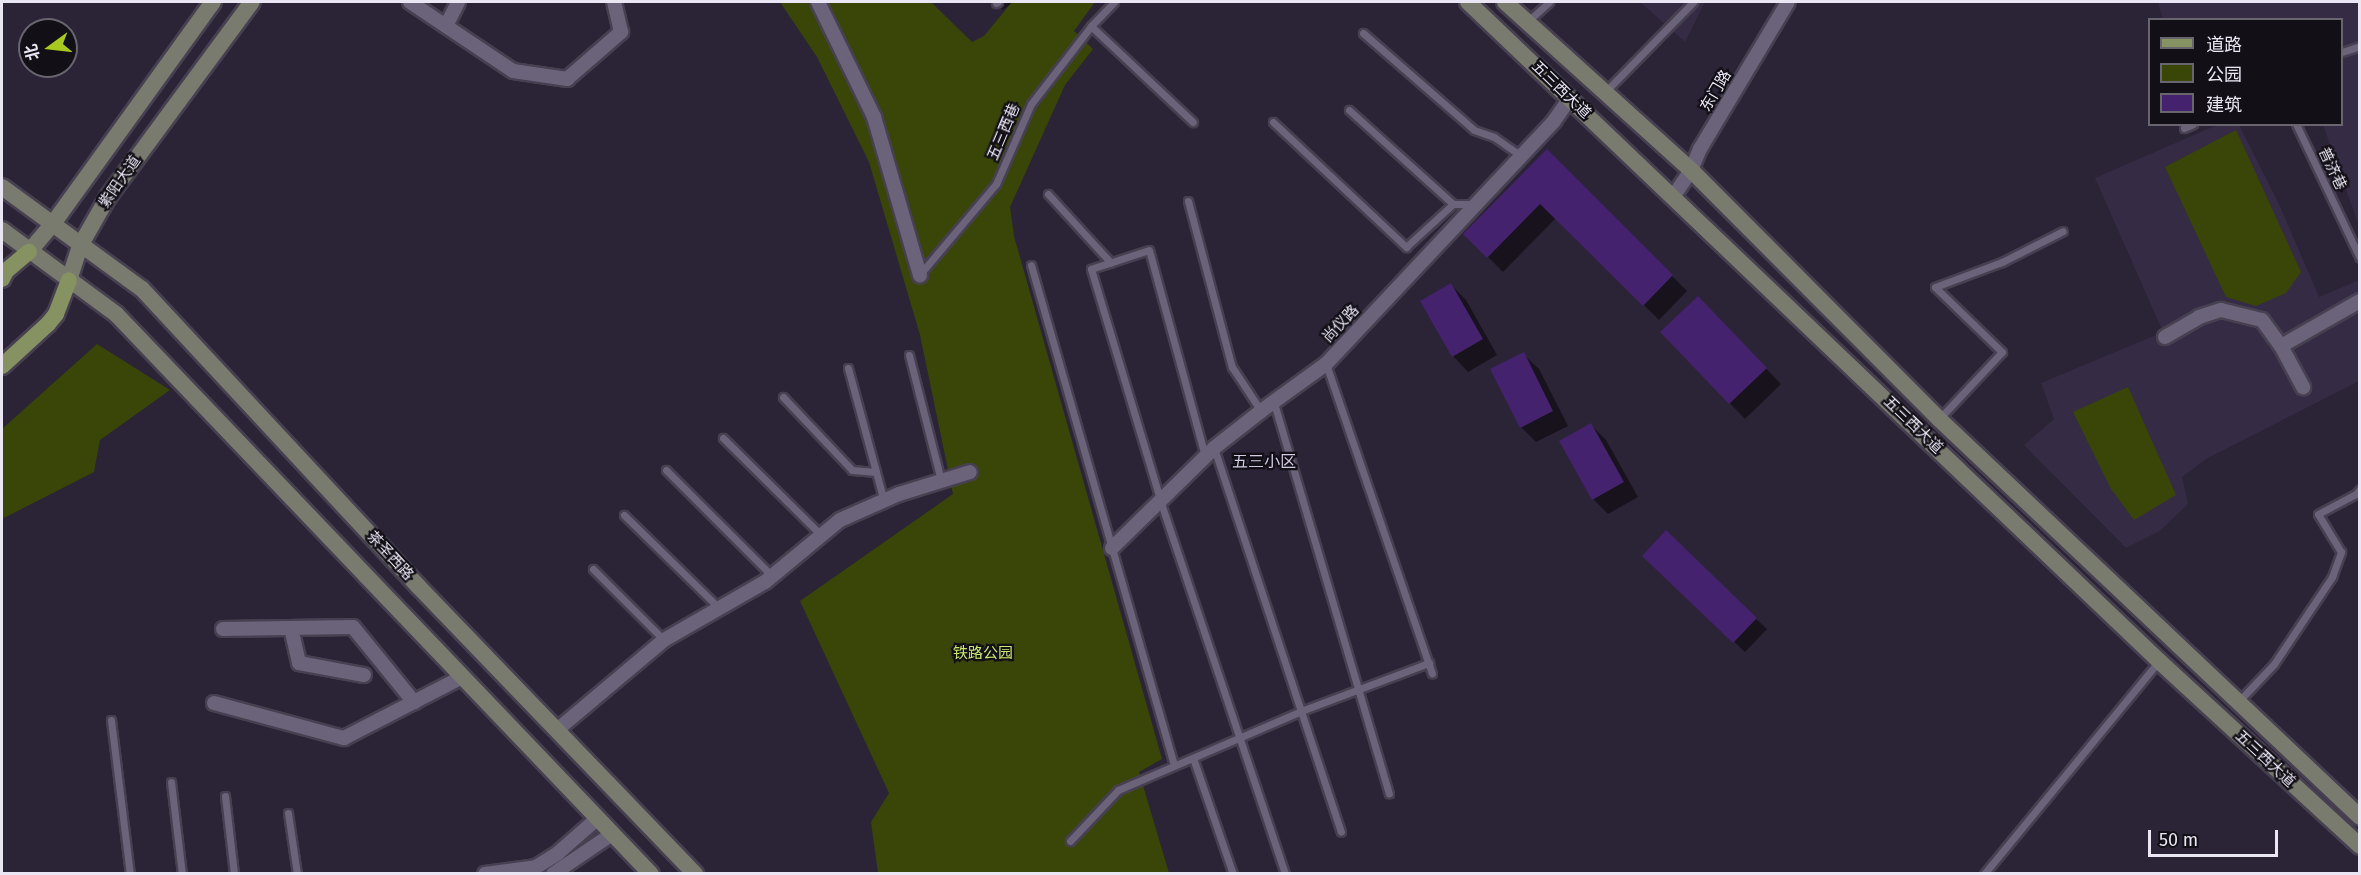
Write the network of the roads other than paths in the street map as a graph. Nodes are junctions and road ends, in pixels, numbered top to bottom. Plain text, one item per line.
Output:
1 (213, 2) edge
2 (252, 2) edge
3 (410, 2) edge
4 (458, 2) edge
5 (614, 2) edge
6 (818, 2) edge
7 (1114, 2) edge
8 (1468, 2) edge
9 (1505, 2) edge
10 (1549, 2) edge
11 (1693, 2) edge
12 (1788, 2) edge
13 (1527, 22) junction
14 (446, 26) junction
15 (1091, 26) junction
16 (1363, 33) dead end
17 (2360, 46) edge
18 (2343, 52) edge
19 (1605, 92) junction
20 (1570, 98) junction
21 (1349, 110) dead end
22 (1193, 122) dead end
23 (1273, 122) dead end
24 (2188, 126) edge
25 (2297, 126) edge
26 (2184, 128) dead end
27 (1521, 156) junction
28 (1692, 170) junction
29 (2, 187) edge
30 (1048, 194) dead end
31 (1673, 197) junction
32 (1188, 201) dead end
33 (1453, 204) junction
34 (1476, 204) junction
35 (52, 225) junction
36 (2, 230) edge
37 (2063, 231) dead end
38 (80, 246) junction
39 (29, 252) junction
40 (2360, 258) edge
41 (1111, 263) junction
42 (1031, 265) dead end
43 (920, 275) joint
44 (2, 279) edge
45 (69, 279) junction
46 (2360, 301) edge
47 (2165, 337) dead end
48 (2281, 346) junction
49 (909, 355) dead end
50 (1326, 364) junction
51 (2, 366) edge
52 (848, 368) dead end
53 (2303, 387) dead end
54 (783, 397) dead end
55 (1274, 403) junction
56 (1261, 411) junction
57 (1939, 419) junction
58 (723, 438) dead end
59 (1210, 453) junction
60 (666, 470) dead end
61 (876, 472) junction
62 (970, 472) dead end
63 (941, 481) junction
64 (2360, 489) edge
65 (884, 501) junction
66 (1161, 503) junction
67 (624, 514) dead end
68 (821, 535) junction
69 (1112, 548) junction
70 (592, 569) dead end
71 (772, 576) junction
72 (719, 608) junction
73 (291, 628) junction
74 (223, 629) dead end
75 (664, 640) junction
76 (2159, 661) junction
77 (1429, 663) junction
78 (1432, 673) dead end
79 (364, 675) dead end
80 (462, 677) junction
81 (1356, 689) junction
82 (414, 702) junction
83 (2238, 702) junction
84 (214, 703) dead end
85 (1301, 711) junction
86 (111, 720) dead end
87 (556, 730) junction
88 (1240, 738) junction
89 (1193, 758) junction
90 (1174, 765) junction
91 (171, 782) dead end
92 (1389, 793) dead end
93 (225, 796) dead end
94 (288, 813) dead end
95 (2360, 817) edge
96 (598, 819) junction
97 (1341, 831) dead end
98 (612, 834) junction
99 (1070, 841) dead end
100 (2360, 846) edge
101 (130, 873) edge
102 (182, 873) edge
103 (234, 873) edge
104 (297, 873) edge
105 (485, 873) edge
106 (553, 873) edge
107 (651, 873) edge
108 (695, 873) edge
109 (1233, 873) edge
110 (1285, 873) edge
111 (1984, 873) edge

1 - 35 main road, 紫阳大道
2 - 38 main road, 紫阳大道
3 - 14 street
4 - 14 street
5 - 14 street
6 - 43 street
7 - 15 lane, 五三西巷
8 - 20 main road, 五三西大道
9 - 13 main road, 五三西大道
10 - 13 lane
11 - 19 lane
12 - 28 street, 东门路
13 - 19 main road, 五三西大道
15 - 22 lane
15 - 43 lane, 五三西巷
16 - 27 lane
17 - 18 lane
19 - 28 main road, 五三西大道
20 - 27 street, 尚仪路
20 - 31 main road, 五三西大道
21 - 33 lane
23 - 33 lane
24 - 26 lane
25 - 40 lane, 普济巷
27 - 34 street, 尚仪路
28 - 31 street, 东门路
28 - 57 main road, 五三西大道
29 - 35 main road, 茶圣西路
30 - 41 lane
31 - 76 main road, 五三西大道
32 - 56 lane
33 - 34 lane
34 - 50 street, 尚仪路
35 - 38 main road, 茶圣西路
35 - 39 main road, 紫阳大道
36 - 39 main road
37 - 57 lane
38 - 45 main road, 紫阳大道
38 - 87 main road, 茶圣西路
39 - 44 main road, 紫阳大道
39 - 45 main road
41 - 59 lane
41 - 66 lane
42 - 69 lane
45 - 51 main road, 紫阳大道
45 - 80 main road
46 - 48 street
47 - 48 street
48 - 53 street
49 - 63 lane
50 - 55 street, 尚仪路
50 - 77 lane
52 - 61 lane
54 - 61 lane
55 - 56 street, 尚仪路
55 - 81 lane
56 - 59 street, 尚仪路
57 - 83 main road, 五三西大道
58 - 68 lane
59 - 66 street, 尚仪路
59 - 85 lane
60 - 71 lane
61 - 65 lane
62 - 63 street
63 - 65 street
64 - 83 lane
65 - 68 street
66 - 69 street, 尚仪路
66 - 88 lane
67 - 72 lane
68 - 71 street
69 - 90 lane
70 - 75 lane
71 - 72 street
72 - 75 street
73 - 74 street
73 - 79 street
73 - 82 street
75 - 87 street
76 - 100 main road, 五三西大道
76 - 111 lane
77 - 78 lane
77 - 81 lane
80 - 82 street
80 - 96 main road
81 - 85 lane
81 - 92 lane
82 - 84 street
83 - 95 main road, 五三西大道
85 - 88 lane
85 - 97 lane
86 - 101 lane
87 - 108 main road, 茶圣西路
88 - 89 lane
88 - 110 lane
89 - 90 lane
89 - 109 lane
90 - 99 lane
91 - 102 lane
93 - 103 lane
94 - 104 lane
96 - 98 main road
96 - 105 street
98 - 106 street
98 - 107 main road

